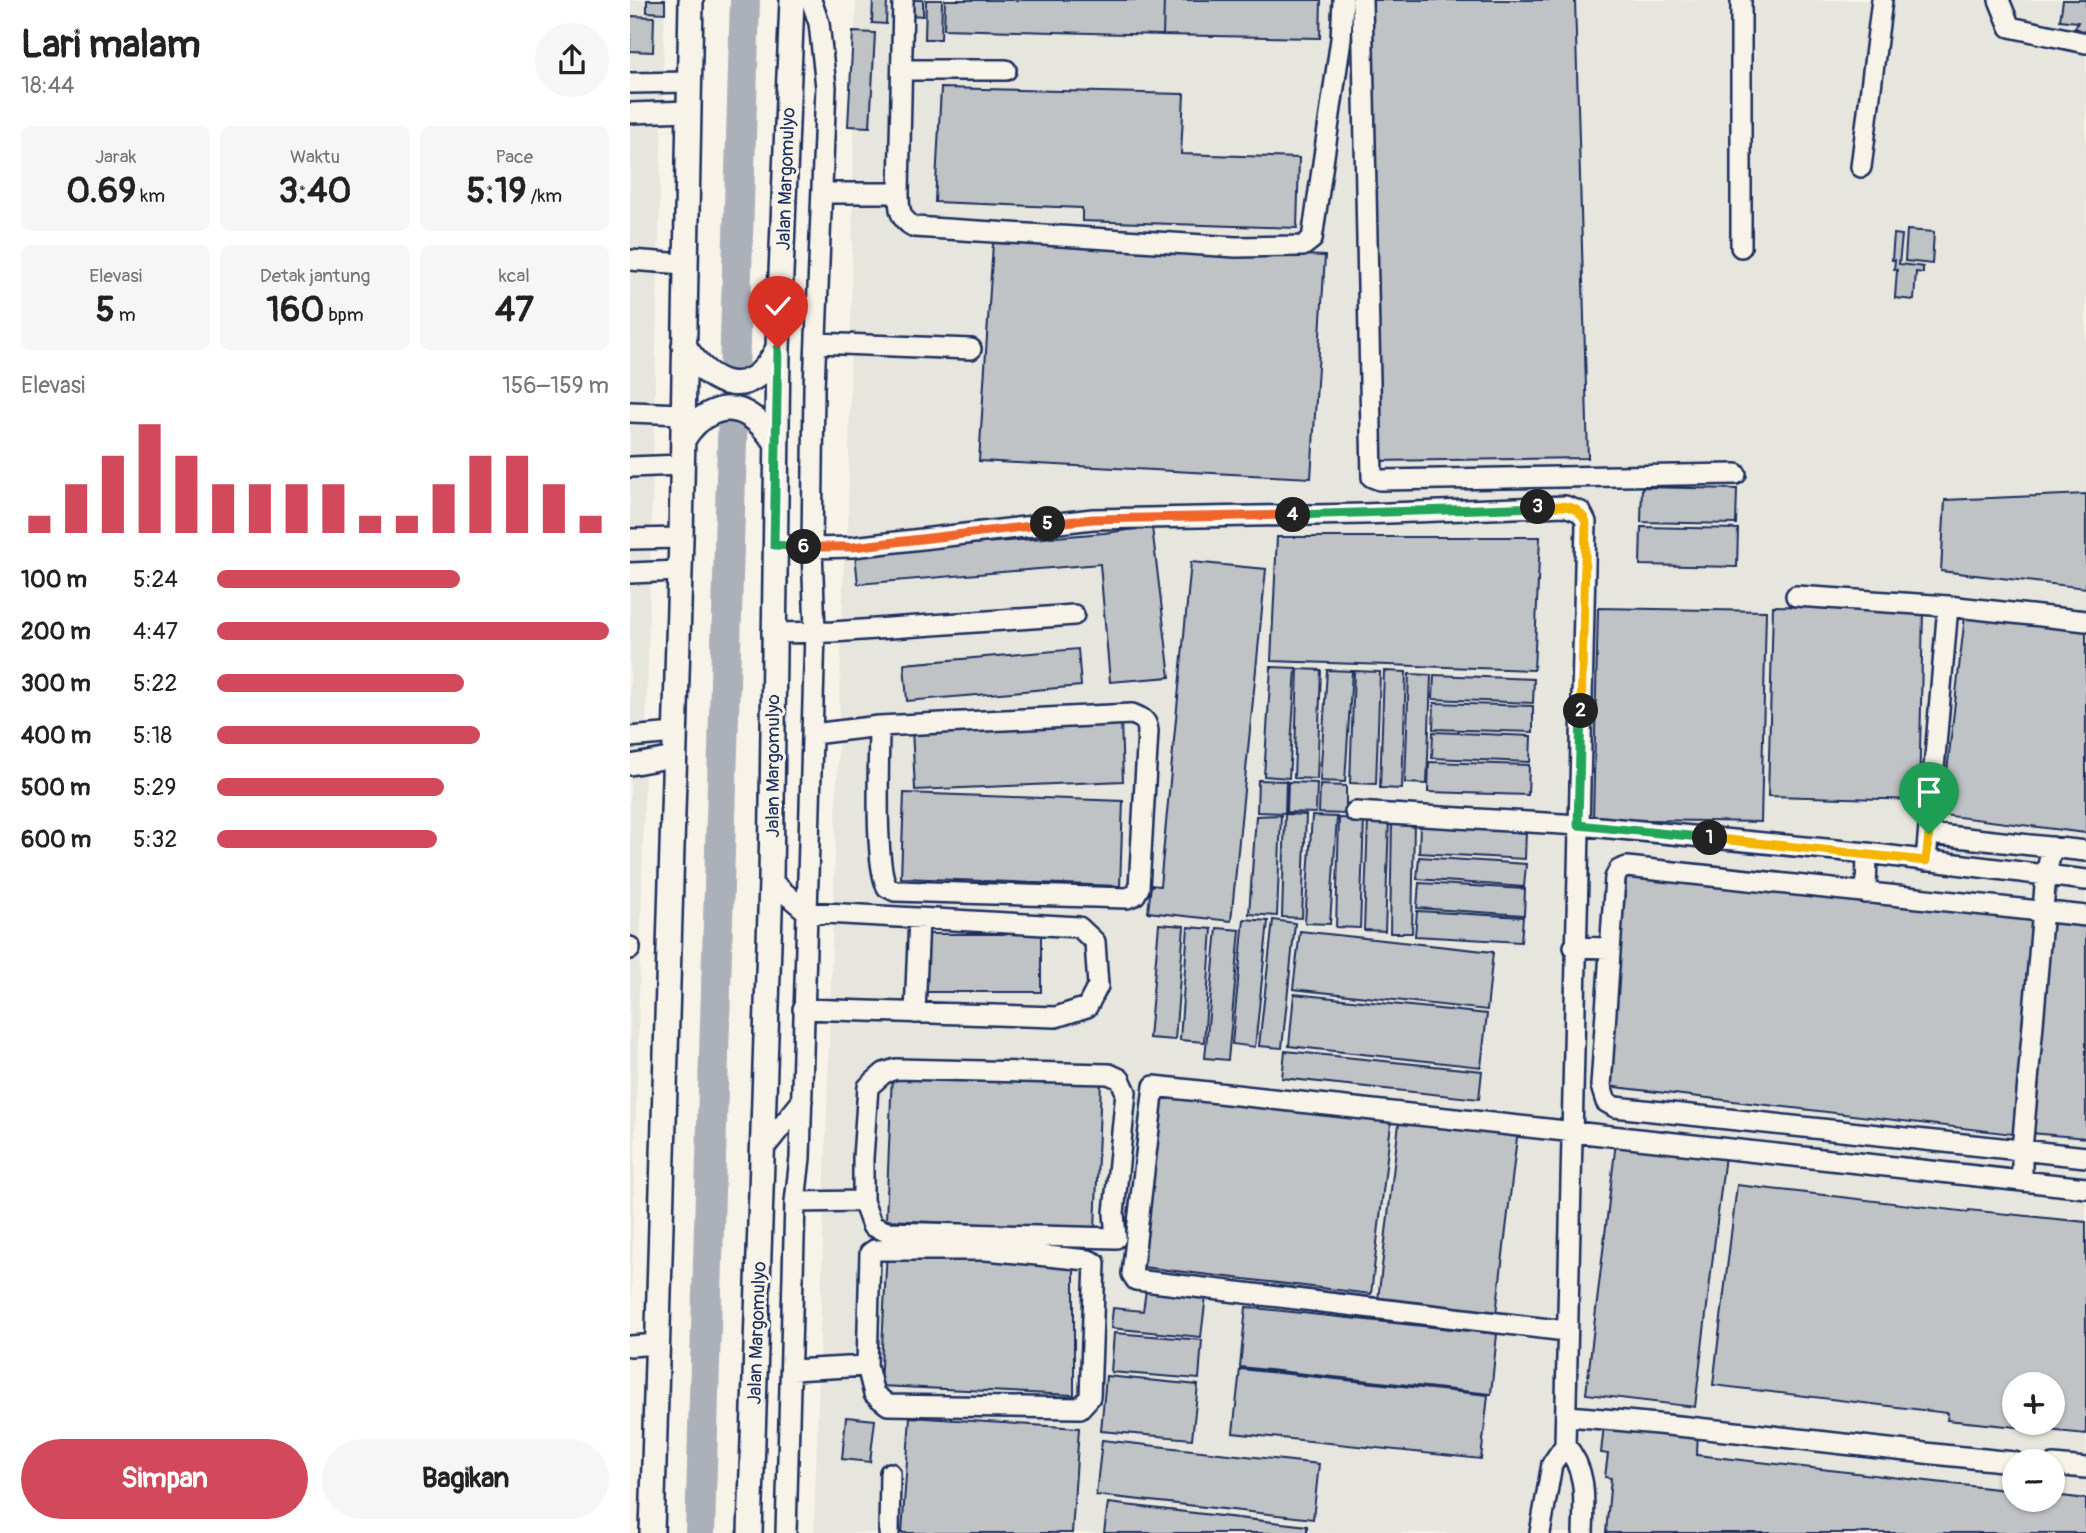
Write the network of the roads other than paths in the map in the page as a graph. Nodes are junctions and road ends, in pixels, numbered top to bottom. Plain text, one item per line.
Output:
1 (691, 0) edge
2 (792, 0) edge
3 (811, 0) edge
4 (903, 0) edge
5 (1343, 0) edge
6 (1362, 0) edge
7 (1741, 0) edge
8 (1882, 0) edge
9 (1999, 0) edge
10 (2086, 43) edge
11 (902, 70) junction
12 (1006, 70) dead end
13 (690, 82) junction
14 (630, 83) edge
15 (690, 111) junction
16 (630, 113) edge
17 (1861, 167) dead end
18 (822, 193) junction
19 (899, 193) junction
20 (1741, 247) dead end
21 (630, 260) edge
22 (685, 264) junction
23 (816, 343) junction
24 (971, 349) dead end
25 (689, 353) junction
26 (774, 356) junction
27 (630, 412) edge
28 (686, 426) junction
29 (772, 438) junction
30 (682, 465) junction
31 (630, 467) edge
32 (1736, 474) dead end
33 (681, 538) junction
34 (630, 539) edge
35 (774, 545) junction
36 (812, 548) junction
37 (680, 571) junction
38 (630, 573) edge
39 (1796, 596) dead end
40 (1948, 606) junction
41 (1074, 615) dead end
42 (2086, 621) edge
43 (815, 632) junction
44 (772, 633) junction
45 (879, 726) junction
46 (674, 733) junction
47 (813, 734) junction
48 (630, 737) edge
49 (674, 757) junction
50 (630, 765) edge
51 (1355, 812) dead end
52 (1578, 825) junction
53 (1929, 834) junction
54 (2052, 847) junction
55 (2086, 850) edge
56 (1867, 853) junction
57 (1926, 861) junction
58 (2046, 875) junction
59 (2086, 880) edge
60 (771, 881) junction
61 (1866, 893) junction
62 (807, 912) junction
63 (2044, 912) junction
64 (2086, 916) edge
65 (919, 919) junction
66 (1574, 947) junction
67 (1609, 948) junction
68 (803, 1009) junction
69 (915, 1013) junction
70 (802, 1101) junction
71 (1573, 1131) junction
72 (1841, 1131) junction
73 (2022, 1150) junction
74 (761, 1152) junction
75 (2086, 1157) edge
76 (1839, 1159) junction
77 (2022, 1181) junction
78 (2086, 1188) edge
79 (863, 1201) junction
80 (795, 1202) junction
81 (1566, 1331) junction
82 (658, 1344) junction
83 (630, 1346) edge
84 (867, 1366) junction
85 (792, 1370) junction
86 (1566, 1416) junction
87 (1565, 1445) junction
88 (2002, 1461) edge
89 (2065, 1466) edge
90 (2086, 1468) edge
91 (890, 1473) dead end
92 (652, 1533) edge
93 (750, 1533) edge
94 (786, 1533) edge
95 (889, 1533) edge
96 (1540, 1533) edge
97 (1583, 1533) edge

1 - 13 main road
2 - 26 main road, Jalan Margomulyo
3 - 18 lane
4 - 11 lane
5 - 19 lane
6 - 32 lane
7 - 20 lane
8 - 17 lane
9 - 10 lane
11 - 12 lane
11 - 19 lane
13 - 14 lane
13 - 15 main road
15 - 16 lane
15 - 22 main road
18 - 19 lane
18 - 23 lane
21 - 22 lane
22 - 25 main road
23 - 24 lane
23 - 36 lane
25 - 26 main road
25 - 28 main road
26 - 29 main road, Jalan Margomulyo
27 - 28 lane
28 - 29 main road
28 - 30 main road
29 - 35 main road, Jalan Margomulyo
30 - 31 lane
30 - 33 main road
33 - 34 lane
33 - 37 main road
35 - 36 lane
35 - 44 main road, Jalan Margomulyo
36 - 43 lane
36 - 52 lane
37 - 38 lane
37 - 46 main road
39 - 40 lane
40 - 42 lane
40 - 53 lane
41 - 43 lane
43 - 44 lane
43 - 47 lane
44 - 60 main road, Jalan Margomulyo
45 - 45 lane
45 - 47 lane
46 - 48 lane
46 - 49 main road
47 - 62 lane
49 - 50 lane
49 - 82 main road
51 - 52 lane
52 - 56 lane
52 - 66 lane
53 - 54 lane
53 - 57 lane
54 - 55 lane
54 - 58 lane
56 - 57 lane
56 - 61 lane
57 - 58 lane
58 - 59 lane
58 - 63 lane
60 - 62 lane
60 - 74 main road, Jalan Margomulyo
61 - 63 lane
61 - 67 lane
62 - 65 lane
62 - 68 lane
63 - 64 lane
63 - 73 lane
65 - 69 lane
65 - 69 lane
66 - 67 lane
66 - 71 lane
67 - 72 lane
68 - 69 lane
68 - 70 lane
70 - 74 lane
70 - 80 lane
71 - 76 lane
71 - 81 lane
71 - 81 lane
72 - 73 lane
72 - 76 lane
73 - 75 lane
73 - 77 lane
74 - 93 main road, Jalan Margomulyo
76 - 77 lane
77 - 78 lane
79 - 79 lane
79 - 80 lane
80 - 85 lane
81 - 86 lane
82 - 83 lane
82 - 92 main road
84 - 84 lane
84 - 85 lane
85 - 94 lane
86 - 87 lane
86 - 88 lane
87 - 96 lane
87 - 97 lane
89 - 90 lane
91 - 95 lane

